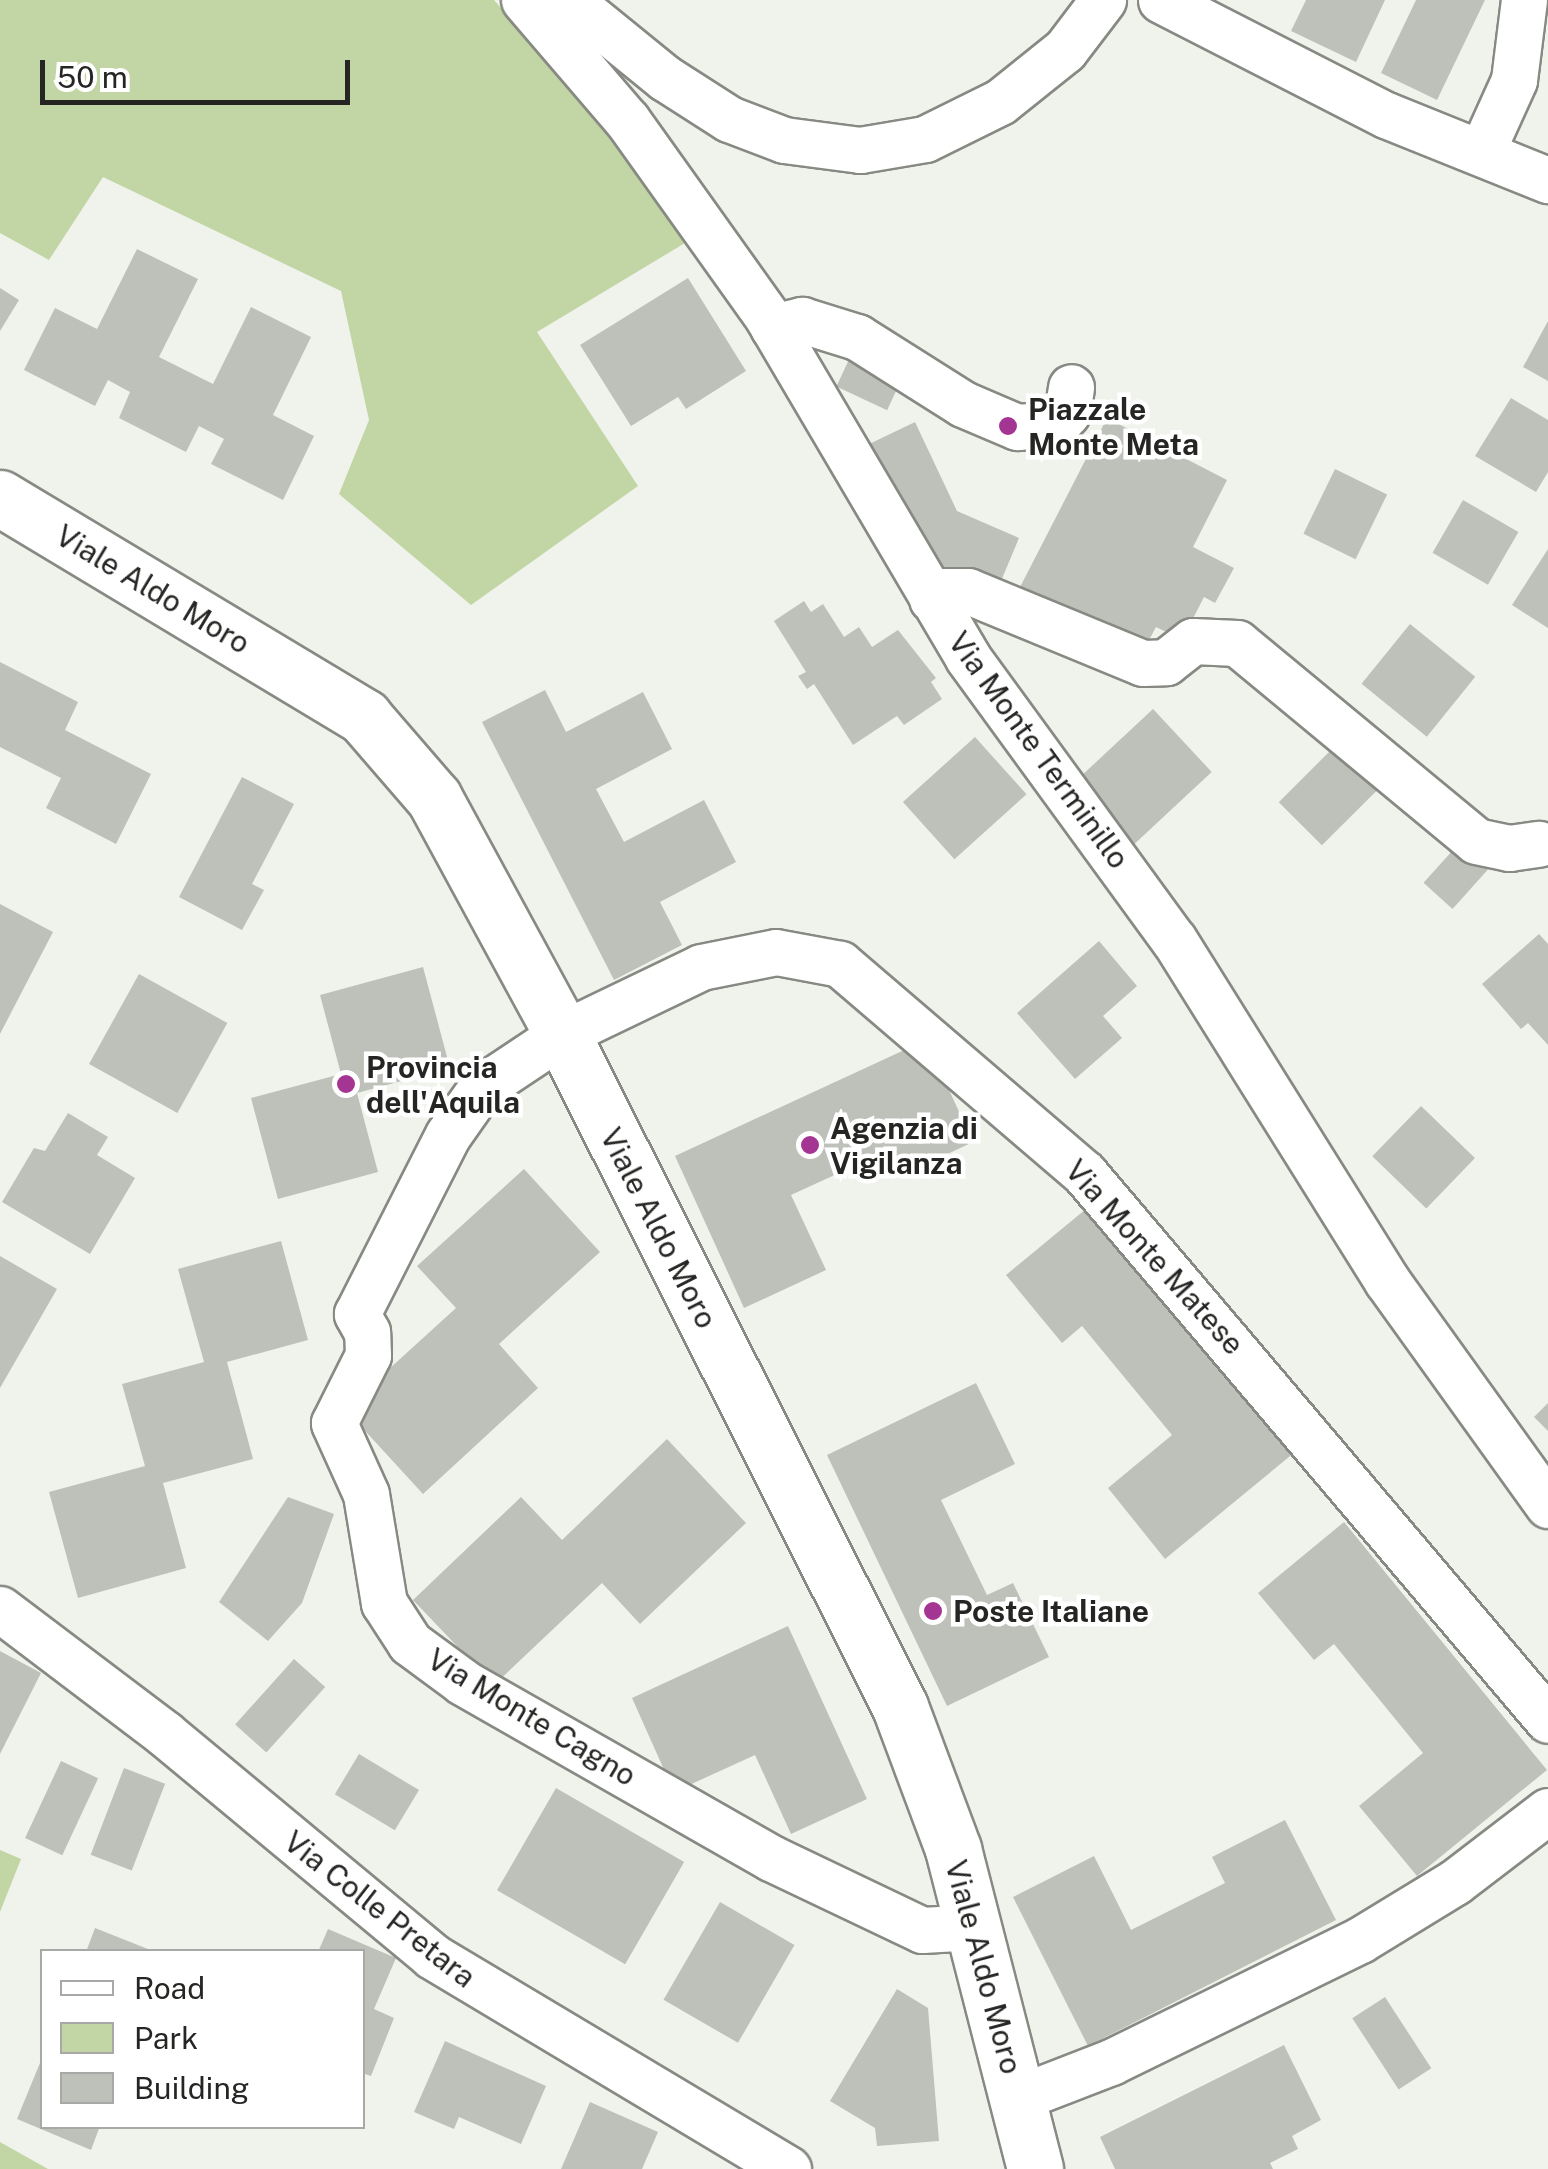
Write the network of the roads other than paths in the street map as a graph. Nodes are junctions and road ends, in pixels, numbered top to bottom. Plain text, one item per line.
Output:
1 (524, 0) edge
2 (569, 0) edge
3 (1103, 0) edge
4 (1161, 0) edge
5 (1524, 0) edge
6 (1482, 151) junction
7 (1548, 180) edge
8 (773, 327) junction
9 (1071, 387) dead end
10 (0, 498) edge
11 (932, 599) junction
12 (1545, 837) edge
13 (562, 1034) junction
14 (1548, 1505) edge
15 (0, 1609) edge
16 (1548, 1720) edge
17 (1548, 1811) edge
18 (975, 1927) junction
19 (1018, 2098) junction
20 (788, 2169) edge
21 (1036, 2169) edge

1 - 8 street, Via Monte Terminillo
2 - 3 street
4 - 6 street
5 - 6 street
6 - 7 street
8 - 9 street
8 - 11 street, Via Monte Terminillo
10 - 13 street, Viale Aldo Moro
11 - 12 street
11 - 14 street, Via Monte Terminillo
13 - 16 street, Via Monte Matese
13 - 18 street, Viale Aldo Moro
13 - 18 street, Via Monte Cagno
15 - 20 street, Via Colle Pretara
17 - 19 street
18 - 19 street, Viale Aldo Moro
19 - 21 street, Viale Aldo Moro

